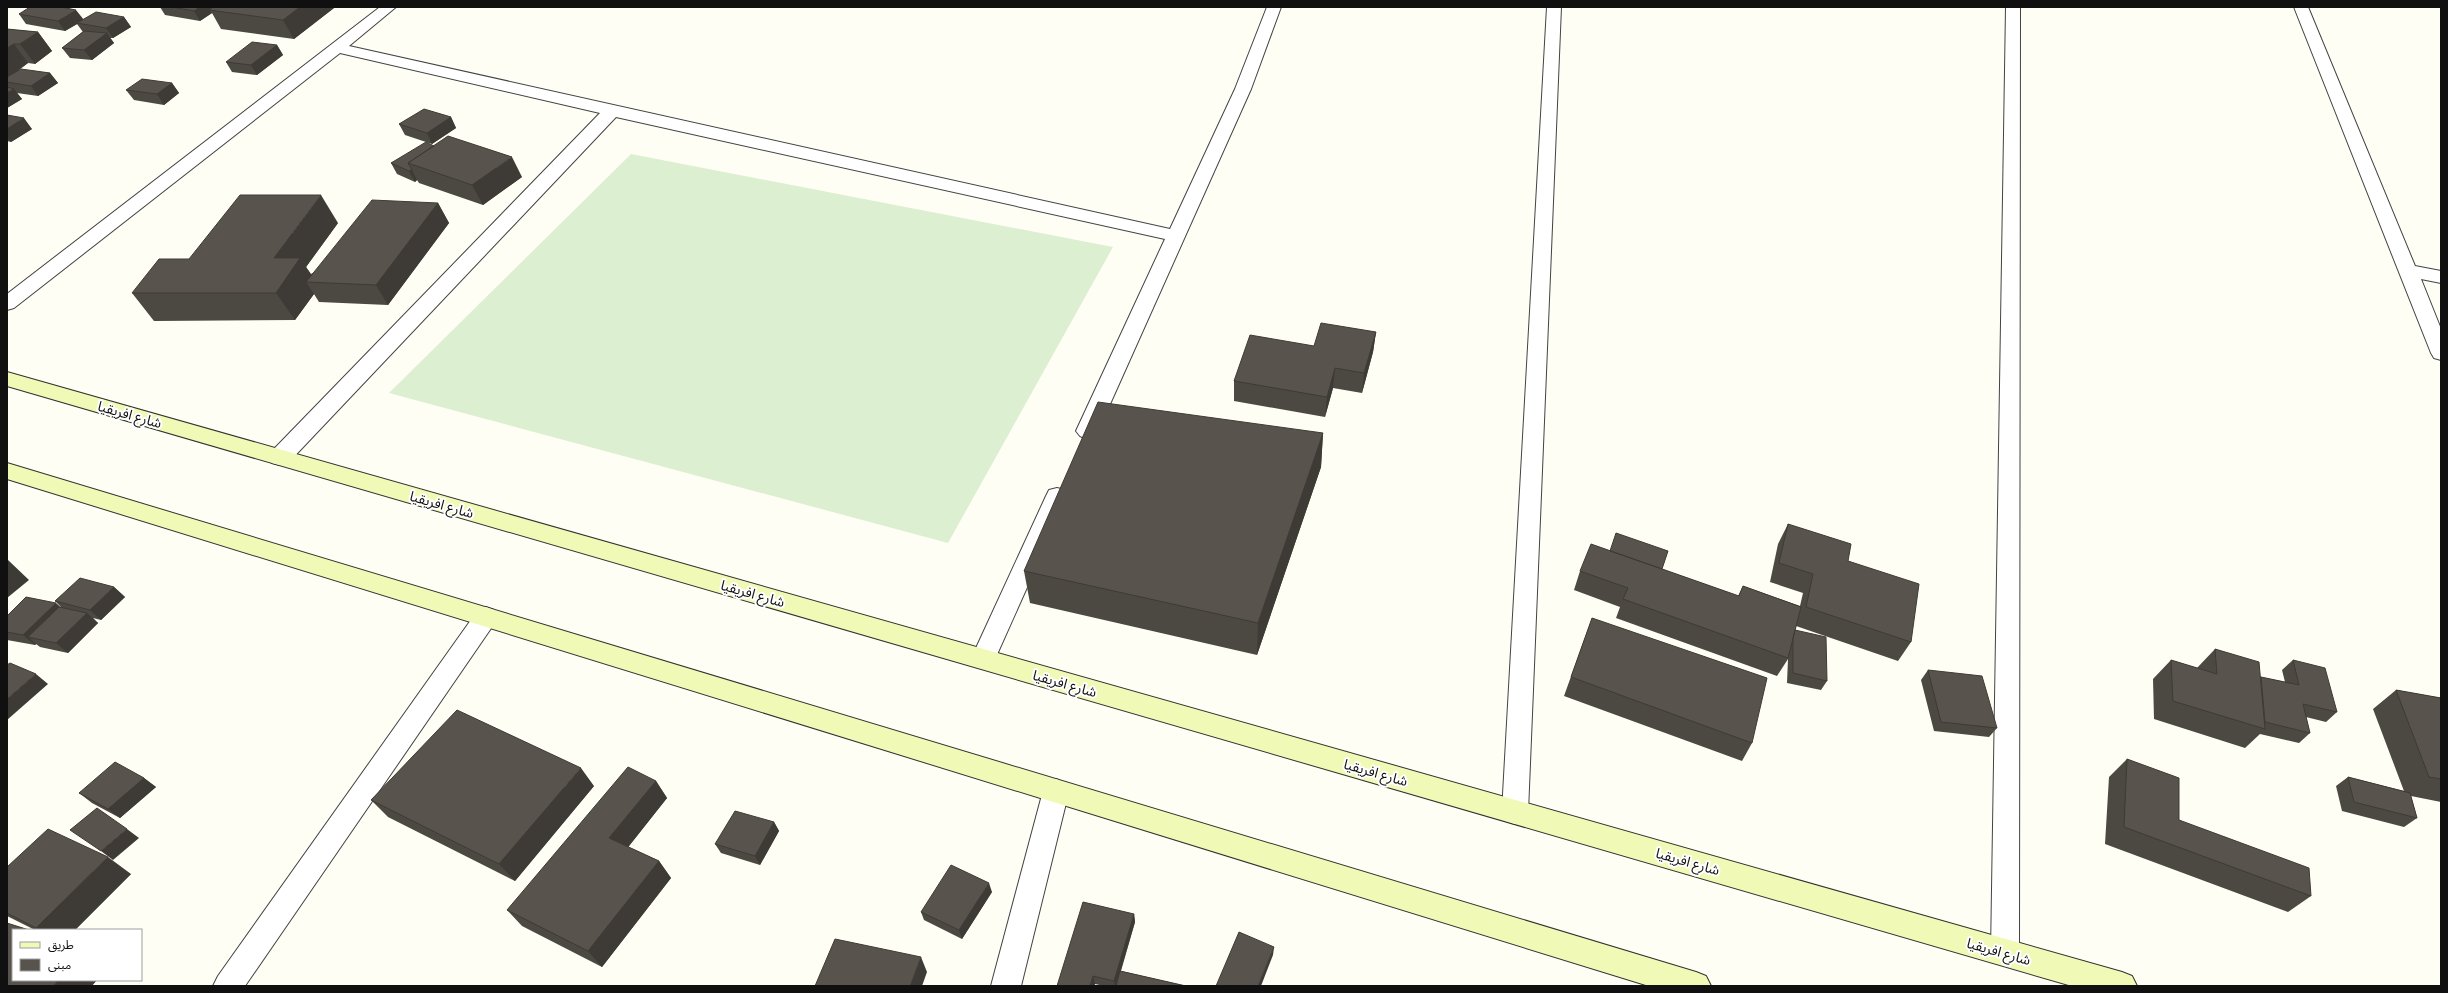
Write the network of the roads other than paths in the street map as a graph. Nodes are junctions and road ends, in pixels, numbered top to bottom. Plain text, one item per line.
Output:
1 (389, 7) edge
2 (1274, 7) edge
3 (1554, 7) edge
4 (2013, 7) edge
5 (2301, 7) edge
6 (339, 48) junction
7 (612, 112) junction
8 (1176, 236) junction
9 (2409, 272) junction
10 (2441, 276) edge
11 (7, 304) edge
12 (2441, 353) edge
13 (7, 379) edge
14 (1078, 451) edge
15 (280, 457) junction
16 (7, 471) edge
17 (1065, 480) edge
18 (486, 617) junction
19 (983, 659) junction
20 (1056, 791) junction
21 (1515, 812) junction
22 (2005, 952) junction
23 (228, 986) edge
24 (1006, 986) edge
25 (1696, 986) edge
26 (2122, 986) edge

1 - 6 street
2 - 8 street
3 - 21 street
4 - 22 street
5 - 9 street
6 - 7 street
6 - 11 street
7 - 8 street
7 - 15 street
8 - 14 street
9 - 10 street
9 - 12 street
13 - 15 street, شارع افريقيا
15 - 19 street, شارع افريقيا
16 - 18 street
17 - 19 street
18 - 20 street
18 - 23 street
19 - 21 street, شارع افريقيا
20 - 24 street
20 - 25 street
21 - 22 street, شارع افريقيا
22 - 26 street, شارع افريقيا

